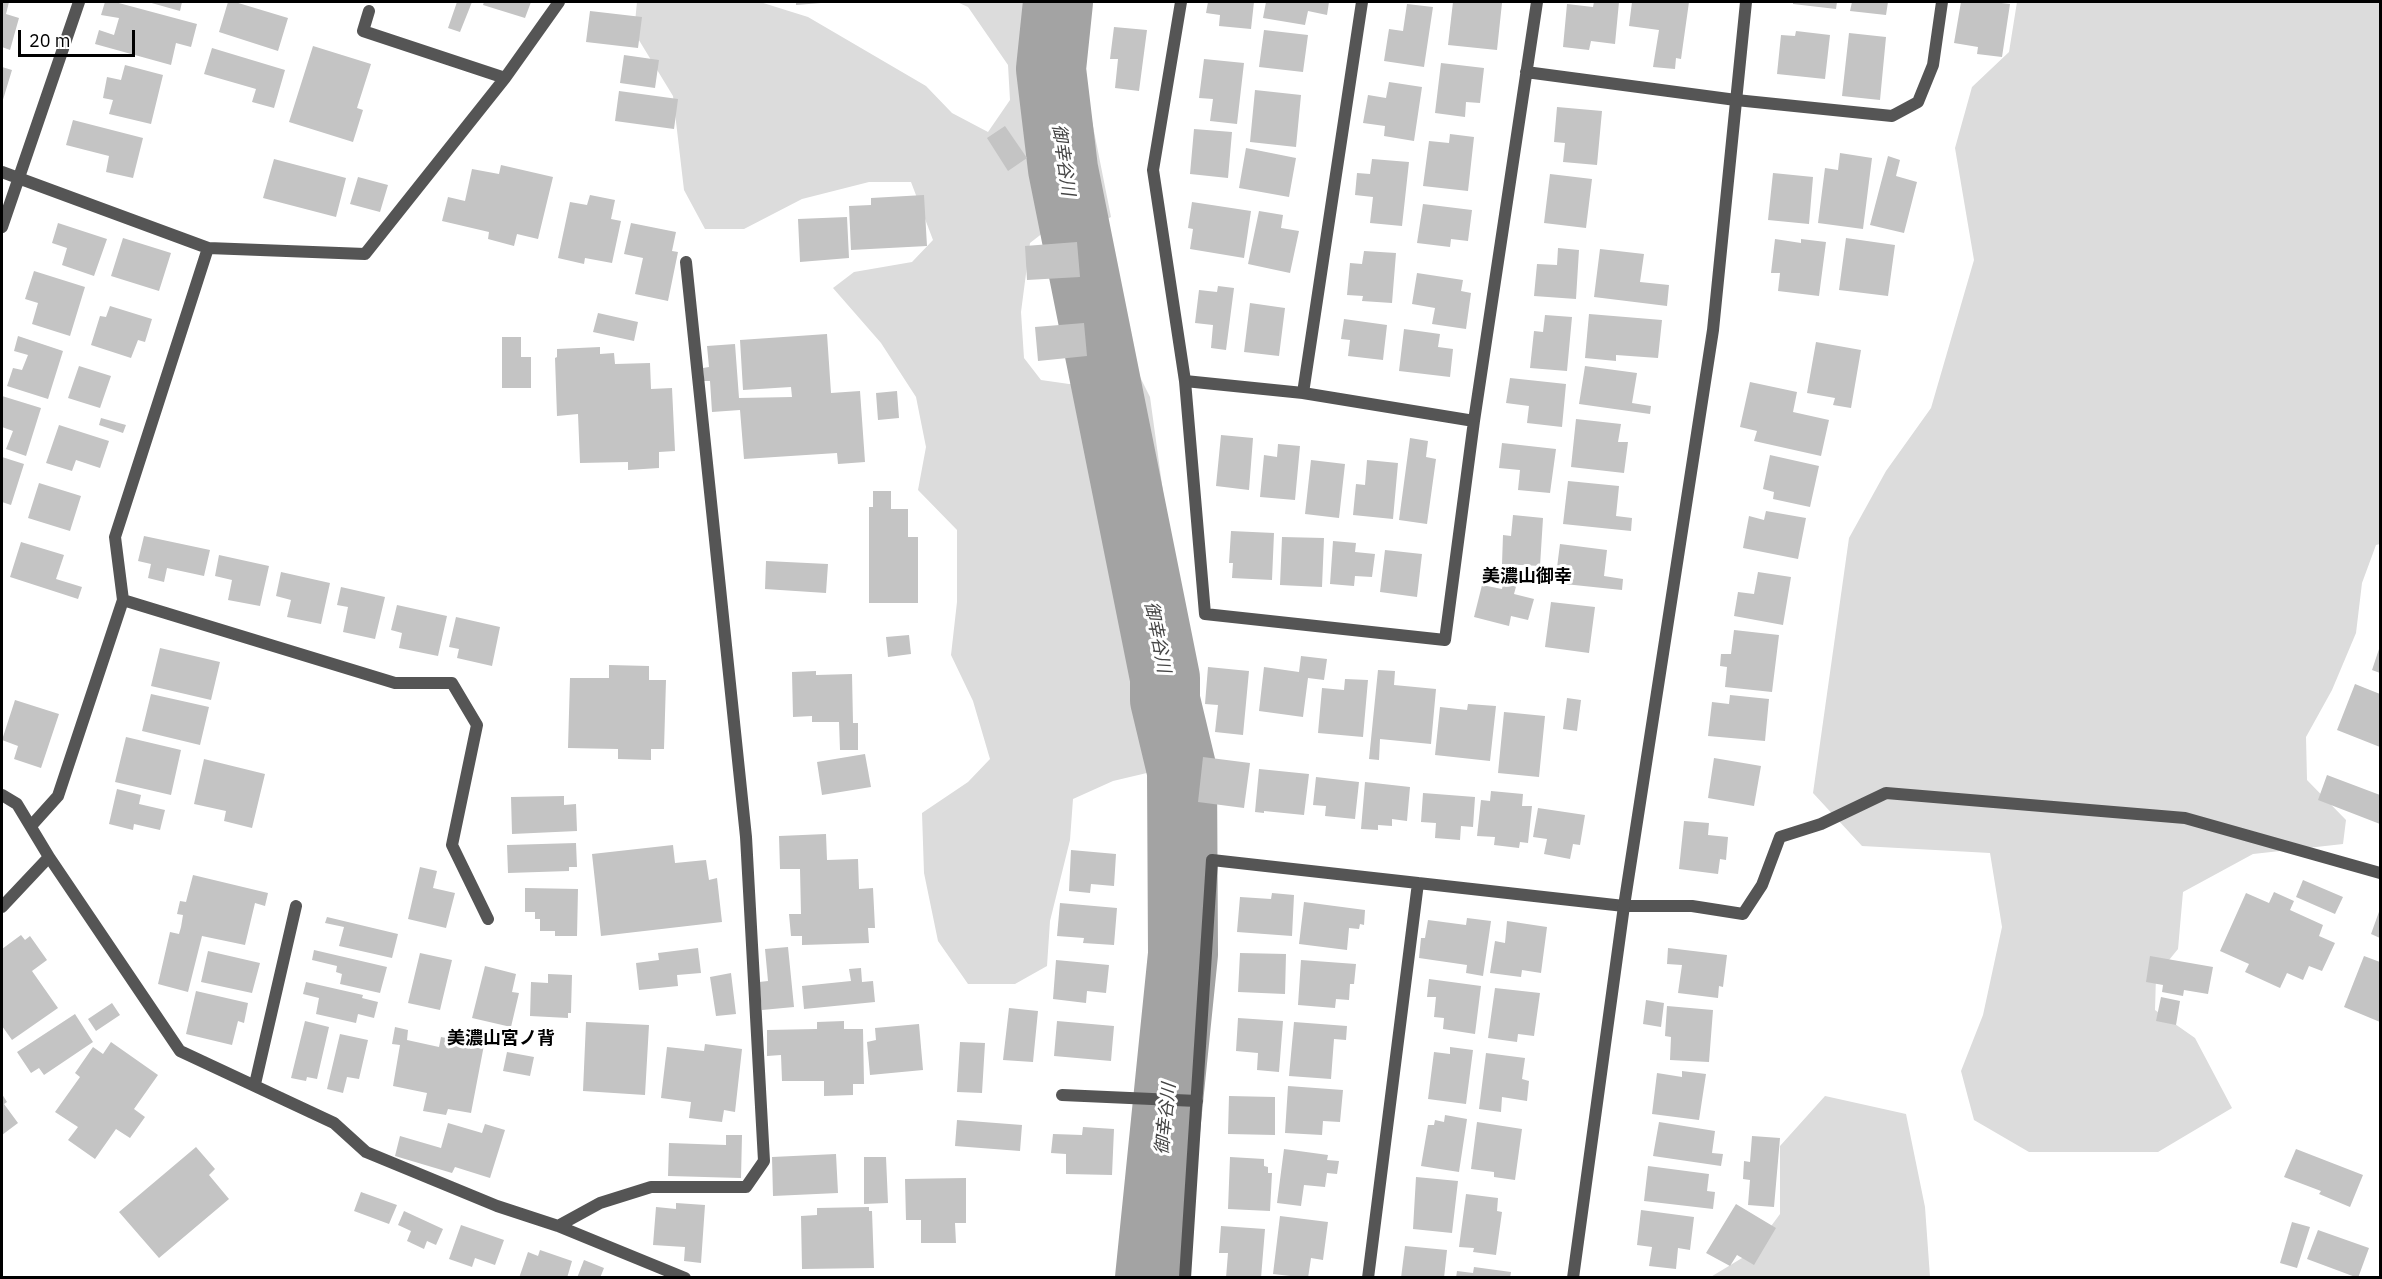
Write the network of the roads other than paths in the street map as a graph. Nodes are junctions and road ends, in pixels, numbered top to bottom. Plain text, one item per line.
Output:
1 (79, 2) edge
2 (559, 2) edge
3 (1181, 2) edge
4 (1362, 2) edge
5 (1537, 2) edge
6 (1746, 2) edge
7 (1942, 2) edge
8 (369, 11) dead end
9 (1526, 72) junction
10 (505, 78) junction
11 (1736, 100) junction
12 (2, 172) edge
13 (19, 178) junction
14 (2, 227) edge
15 (208, 248) junction
16 (686, 262) dead end
17 (1185, 381) junction
18 (1303, 393) junction
19 (1474, 422) junction
20 (123, 600) junction
21 (2, 795) edge
22 (31, 826) junction
23 (49, 857) junction
24 (2380, 873) edge
25 (1418, 883) junction
26 (296, 906) dead end
27 (1624, 906) junction
28 (2, 907) edge
29 (488, 919) dead end
30 (255, 1084) junction
31 (1062, 1095) dead end
32 (1192, 1100) junction
33 (558, 1226) junction
34 (685, 1278) edge
35 (1185, 1278) edge
36 (1368, 1278) edge
37 (1573, 1278) edge

1 - 13 street
2 - 10 street
3 - 17 street
4 - 18 street
5 - 9 street
6 - 11 street
7 - 11 street
8 - 10 street
9 - 11 street
9 - 19 street
10 - 15 street
11 - 27 street
12 - 13 street
13 - 14 street
13 - 15 street
15 - 20 street
16 - 33 street
17 - 18 street
17 - 19 street
18 - 19 street
20 - 22 street
20 - 29 street
21 - 22 street
22 - 23 street
23 - 28 street
23 - 30 street
24 - 27 street
25 - 27 street
25 - 32 street
25 - 36 street
26 - 30 street
27 - 37 street
30 - 33 street
31 - 32 street
32 - 35 street
33 - 34 street

